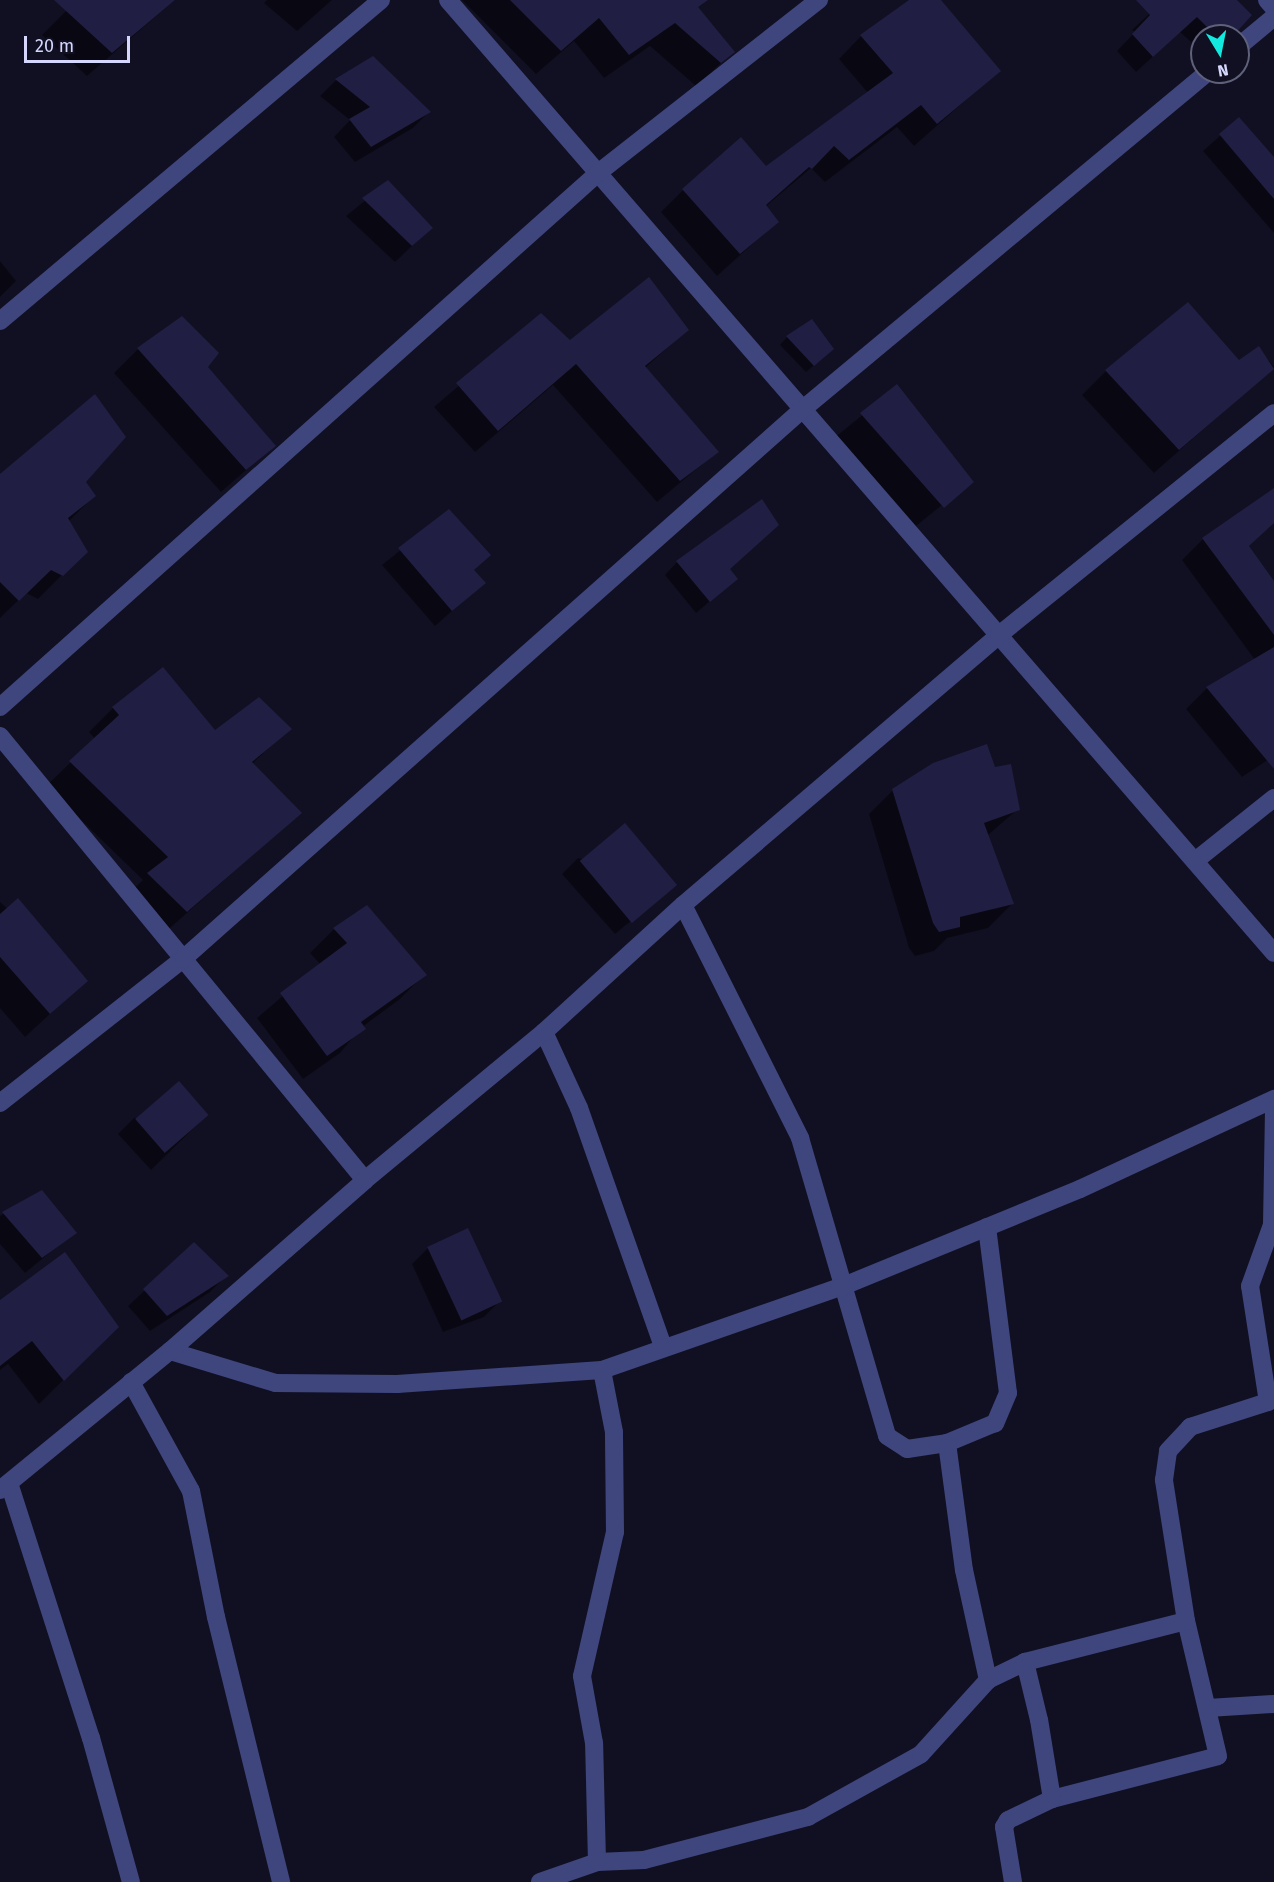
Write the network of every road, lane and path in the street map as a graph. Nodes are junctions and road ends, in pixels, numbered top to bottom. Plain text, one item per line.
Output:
1 (381, 0) edge
2 (448, 0) edge
3 (819, 0) edge
4 (1267, 0) edge
5 (1274, 8) edge
6 (1274, 17) edge
7 (1250, 37) edge
8 (1194, 84) edge
9 (598, 174) junction
10 (0, 321) edge
11 (803, 409) junction
12 (1274, 413) edge
13 (999, 635) junction
14 (0, 707) edge
15 (0, 736) edge
16 (1274, 798) edge
17 (1195, 861) junction
18 (683, 905) junction
19 (1274, 952) edge
20 (183, 959) junction
21 (544, 1032) junction
22 (1274, 1099) edge
23 (0, 1103) edge
24 (1274, 1110) edge
25 (365, 1180) junction
26 (987, 1227) junction
27 (841, 1287) junction
28 (663, 1347) junction
29 (170, 1351) junction
30 (602, 1370) junction
31 (131, 1382) junction
32 (947, 1443) junction
33 (4, 1486) edge
34 (1186, 1621) junction
35 (1025, 1662) junction
36 (988, 1680) junction
37 (1274, 1704) edge
38 (1208, 1708) junction
39 (1052, 1799) junction
40 (597, 1862) junction
41 (131, 1882) edge
42 (281, 1882) edge
43 (540, 1882) edge
44 (1013, 1882) edge

1 - 10 street
2 - 9 street
3 - 9 street
4 - 5 street
6 - 7 street
8 - 11 street
9 - 11 street
9 - 14 street
11 - 13 street
11 - 20 street
12 - 13 street
13 - 17 street
13 - 18 street
15 - 20 street
16 - 17 street
17 - 19 street
18 - 21 street
18 - 27 street
20 - 23 street
20 - 25 street
21 - 25 street
21 - 28 street
22 - 26 street
24 - 34 street
25 - 29 street
26 - 27 street
26 - 32 street
27 - 28 street
27 - 32 street
28 - 30 street
29 - 30 street
29 - 31 street
30 - 40 street
31 - 33 street
31 - 42 street
32 - 36 street
33 - 41 street
34 - 35 street
34 - 38 street
35 - 36 street
35 - 39 street
36 - 40 street
37 - 38 street
38 - 39 street
39 - 44 street
40 - 43 street

